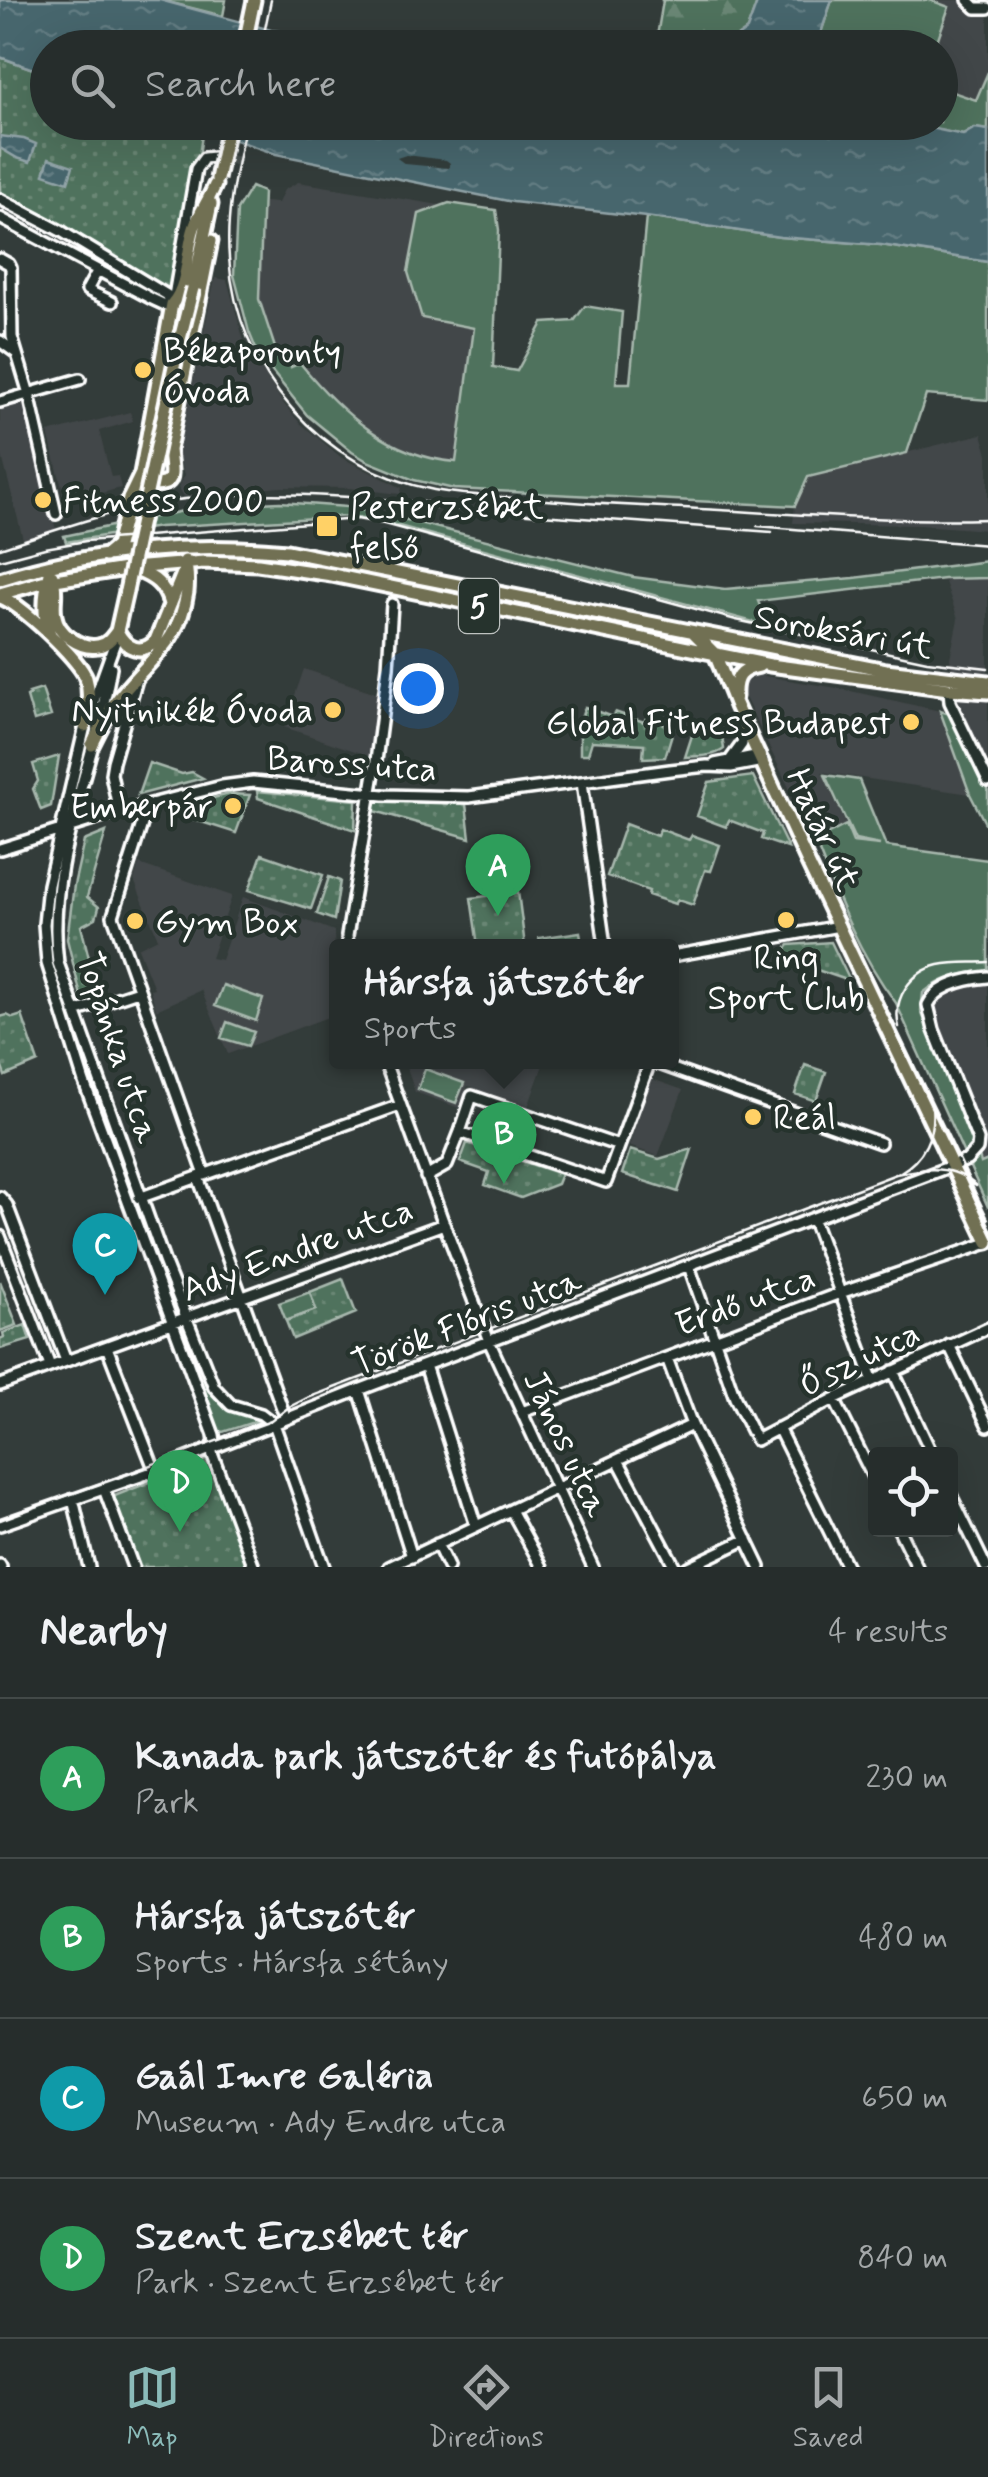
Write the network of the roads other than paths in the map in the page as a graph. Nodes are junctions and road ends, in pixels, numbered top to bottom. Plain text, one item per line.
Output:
1 (254, 0) edge
2 (968, 0) edge
3 (988, 8) edge
4 (248, 30) edge
5 (225, 140) edge
6 (214, 156) dead end
7 (216, 182) junction
8 (0, 198) edge
9 (0, 218) edge
10 (211, 241) junction
11 (0, 259) edge
12 (98, 270) junction
13 (193, 288) junction
14 (155, 294) junction
15 (112, 302) dead end
16 (172, 304) junction
17 (0, 341) edge
18 (15, 352) junction
19 (80, 379) dead end
20 (29, 394) junction
21 (0, 402) edge
22 (137, 484) junction
23 (56, 514) dead end
24 (123, 525) junction
25 (169, 549) junction
26 (148, 550) junction
27 (277, 550) junction
28 (103, 557) junction
29 (204, 562) junction
30 (187, 564) junction
31 (132, 568) junction
32 (50, 578) junction
33 (0, 579) edge
34 (188, 580) junction
35 (0, 596) edge
36 (170, 604) junction
37 (392, 604) dead end
38 (690, 631) junction
39 (116, 637) junction
40 (52, 638) junction
41 (763, 644) junction
42 (679, 646) junction
43 (715, 654) junction
44 (770, 665) junction
45 (138, 676) junction
46 (724, 678) junction
47 (988, 682) edge
48 (948, 689) junction
49 (988, 692) edge
50 (736, 706) junction
51 (743, 720) junction
52 (85, 726) junction
53 (92, 745) junction
54 (761, 758) junction
55 (731, 759) junction
56 (707, 766) junction
57 (582, 782) junction
58 (988, 782) edge
59 (371, 794) junction
60 (148, 805) junction
61 (119, 812) junction
62 (71, 827) junction
63 (60, 831) junction
64 (0, 848) edge
65 (839, 926) junction
66 (348, 939) edge
67 (604, 939) edge
68 (679, 955) edge
69 (988, 978) edge
70 (138, 992) junction
71 (76, 1012) junction
72 (387, 1069) edge
73 (648, 1069) edge
74 (671, 1069) edge
75 (400, 1105) junction
76 (460, 1132) junction
77 (975, 1132) junction
78 (880, 1143) dead end
79 (988, 1144) edge
80 (620, 1146) junction
81 (988, 1152) edge
82 (967, 1160) junction
83 (951, 1166) junction
84 (202, 1176) junction
85 (426, 1177) junction
86 (0, 1197) edge
87 (141, 1198) junction
88 (128, 1202) junction
89 (813, 1220) junction
90 (444, 1224) junction
91 (0, 1236) edge
92 (988, 1242) edge
93 (689, 1266) junction
94 (840, 1293) junction
95 (244, 1298) junction
96 (186, 1319) junction
97 (173, 1324) junction
98 (988, 1328) edge
99 (716, 1340) junction
100 (489, 1341) junction
101 (950, 1345) junction
102 (107, 1346) junction
103 (667, 1358) junction
104 (66, 1361) junction
105 (50, 1366) junction
106 (425, 1366) junction
107 (893, 1372) junction
108 (872, 1381) junction
109 (0, 1385) edge
110 (359, 1390) junction
111 (834, 1399) junction
112 (522, 1412) junction
113 (286, 1419) junction
114 (274, 1424) junction
115 (692, 1425) junction
116 (988, 1426) edge
117 (778, 1428) junction
118 (929, 1447) edge
119 (212, 1449) junction
120 (618, 1460) junction
121 (868, 1466) edge
122 (155, 1471) junction
123 (104, 1488) junction
124 (558, 1488) junction
125 (73, 1499) junction
126 (958, 1509) edge
127 (512, 1510) junction
128 (0, 1525) edge
129 (476, 1526) junction
130 (903, 1537) edge
131 (746, 1539) junction
132 (437, 1544) junction
133 (412, 1556) junction
134 (89, 1567) edge
135 (133, 1567) edge
136 (254, 1567) edge
137 (324, 1567) edge
138 (389, 1567) edge
139 (448, 1567) edge
140 (542, 1567) edge
141 (593, 1567) edge
142 (675, 1567) edge
143 (688, 1567) edge
144 (760, 1567) edge
145 (847, 1567) edge
146 (918, 1567) edge
147 (986, 1567) edge

1 - 4 main road
2 - 3 street
5 - 7 main road, bridge
6 - 16 street
7 - 10 main road
7 - 13 main road
7 - 16 main road
8 - 14 street
9 - 12 street
10 - 13 main road
10 - 22 main road
11 - 18 street
12 - 14 street
12 - 15 street
13 - 39 main road, bridge
14 - 16 street
16 - 22 main road
17 - 18 street
18 - 20 street
19 - 20 street
20 - 21 street
20 - 23 street
22 - 24 main road, bridge
24 - 26 main road
24 - 28 main road
25 - 26 main road, 5
25 - 27 main road, 5
25 - 30 main road
26 - 28 main road, 5
27 - 30 main road
27 - 38 main road, 5
28 - 32 main road, 5
29 - 30 main road, 5
29 - 34 main road
29 - 42 main road, 5
30 - 31 main road, 5
30 - 34 main road
30 - 36 main road
31 - 32 main road, 5
31 - 36 main road
32 - 33 main road
32 - 35 main road
32 - 39 main road
32 - 40 main road
34 - 45 main road
35 - 40 main road
36 - 39 main road
37 - 59 street
38 - 41 main road, Soroksári út / 5
38 - 43 main road
39 - 52 street, Topánka utca
39 - 53 street, Topánka utca
40 - 52 main road
41 - 43 main road
41 - 47 main road, Soroksári út / 5
42 - 43 main road, 5
42 - 46 main road
43 - 44 main road, Soroksári út / 5
43 - 46 main road, Határ út
44 - 48 main road, Soroksári út / 5
44 - 50 main road
45 - 53 main road
45 - 61 street
46 - 50 main road, Határ út
48 - 49 main road, Soroksári út / 5
48 - 58 street
50 - 51 main road, Határ út
51 - 54 main road, Határ út
51 - 55 street
52 - 63 street, Topánka utca
53 - 62 street, Topánka utca
54 - 55 street, Baross utca
54 - 56 street, Baross utca
54 - 65 main road, Határ út
55 - 56 street, Baross utca
56 - 57 street, Baross utca
57 - 59 street, Baross utca
57 - 67 street
59 - 60 street, Baross utca
59 - 66 street
60 - 61 street, Baross utca
60 - 70 street
61 - 62 street, Baross utca
62 - 63 street, Baross utca
62 - 71 street, Topánka utca
63 - 64 street, Baross utca
63 - 88 street, Topánka utca
65 - 68 street
65 - 83 main road, Határ út
69 - 77 street
70 - 71 street
70 - 84 street
71 - 87 street, Topánka utca
72 - 75 street, János utca
73 - 80 street
74 - 78 street
75 - 84 street
75 - 85 street, János utca
76 - 80 street
76 - 80 street
76 - 85 street
77 - 79 street
77 - 82 street
81 - 82 street, Török Flóris utca
82 - 83 street, Török Flóris utca
83 - 89 street, Török Flóris utca
83 - 92 main road, Határ út
84 - 87 street
84 - 95 street
85 - 90 street, János utca
86 - 104 street
87 - 88 street
87 - 96 street, Topánka utca
88 - 97 street, Topánka utca
89 - 93 street, Török Flóris utca
89 - 94 street
90 - 95 street, Ady Endre utca
90 - 100 street, János utca
91 - 105 street
92 - 94 street, Erdő utca
93 - 99 street
93 - 100 street, Török Flóris utca
94 - 99 street, Erdő utca
94 - 108 street
95 - 96 street, Ady Endre utca
95 - 113 street
96 - 97 street, Ady Endre utca
96 - 114 street, Topánka utca
97 - 102 street, Ady Endre utca
97 - 119 street, Topánka utca
98 - 101 street, Ősz utca
99 - 103 street, Erdő utca
99 - 117 street, Ősz utca
100 - 106 street, Török Flóris utca
100 - 112 street, János utca
101 - 107 street, Ősz utca
101 - 116 street
102 - 104 street, Ady Endre utca
102 - 122 street
103 - 112 street, Erdő utca
103 - 115 street
104 - 105 street, Ady Endre utca
105 - 109 street, Ady Endre utca
106 - 110 street, Török Flóris utca
106 - 129 street
107 - 108 street, Ősz utca
107 - 118 street
108 - 111 street, Ősz utca
110 - 113 street, Török Flóris utca
110 - 133 street
111 - 117 street, Ősz utca
111 - 121 street
112 - 124 street, János utca
113 - 114 street, Török Flóris utca
114 - 119 street, Török Flóris utca
114 - 137 street
115 - 120 street
115 - 131 street
117 - 145 street
119 - 122 street, Török Flóris utca
119 - 136 street, Topánka utca
120 - 124 street
120 - 142 street
122 - 123 street, Török Flóris utca
123 - 125 street, Török Flóris utca
123 - 135 street
124 - 127 street
124 - 141 street, János utca
125 - 128 street, Török Flóris utca
125 - 134 street
126 - 147 street
127 - 129 street
127 - 140 street
129 - 132 street
130 - 146 street
131 - 143 street
131 - 144 street
132 - 133 street
132 - 139 street
133 - 138 street

